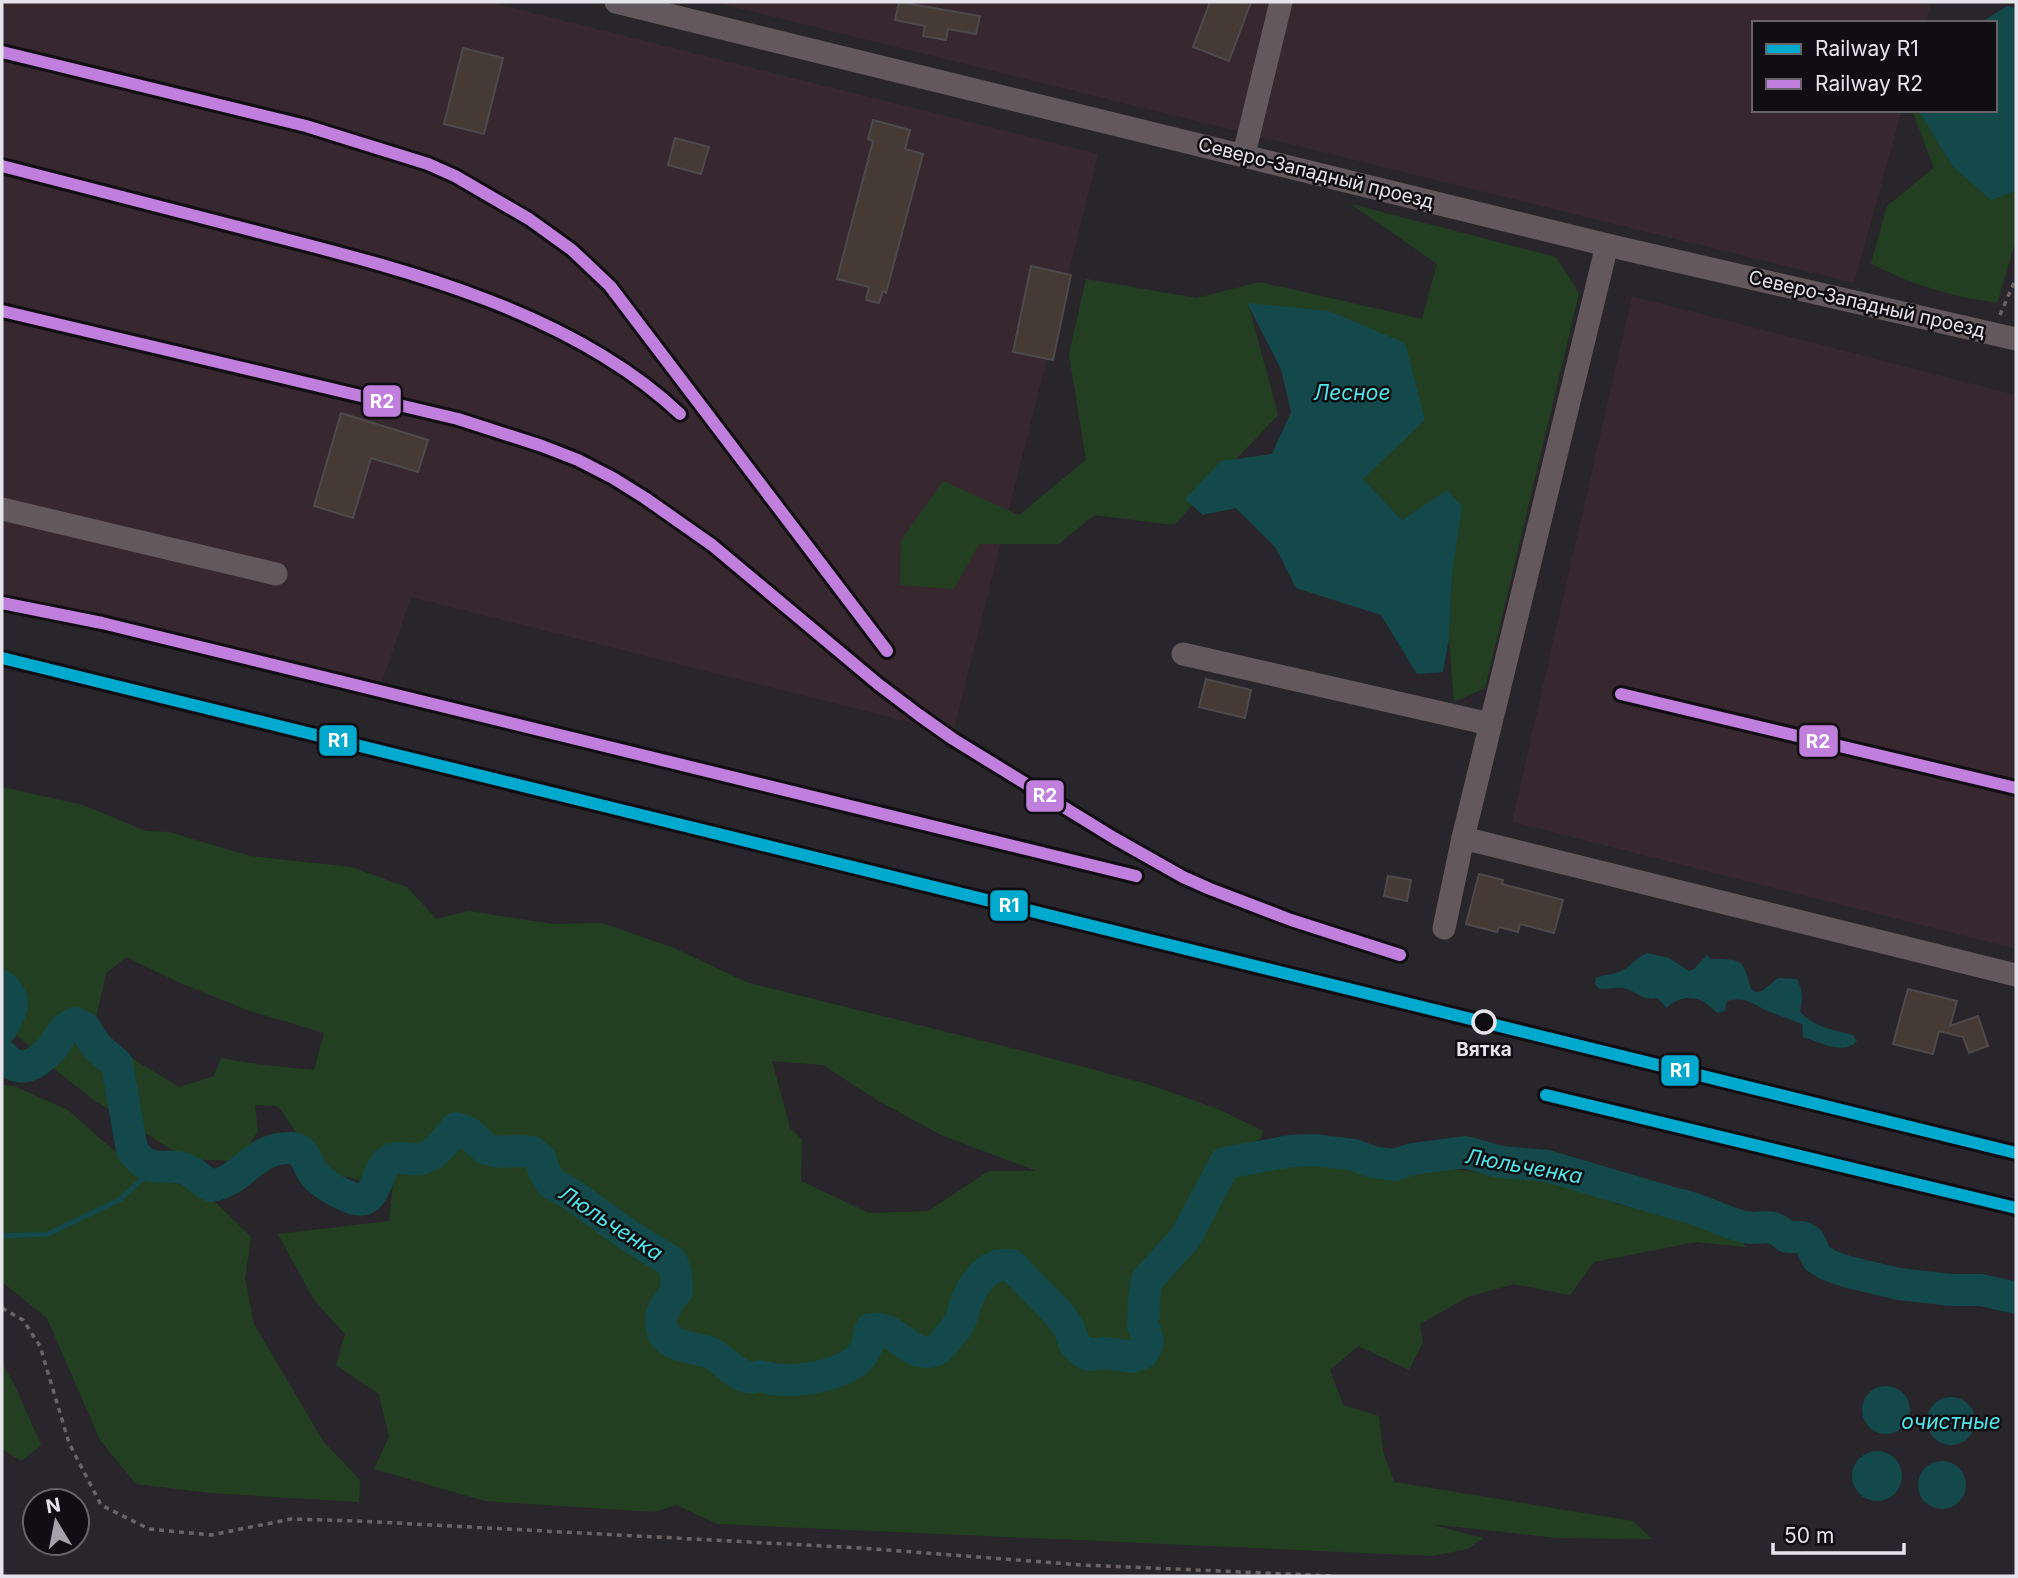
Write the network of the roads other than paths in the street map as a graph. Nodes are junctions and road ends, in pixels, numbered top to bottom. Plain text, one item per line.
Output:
1 (616, 2) edge
2 (1281, 2) edge
3 (1244, 155) junction
4 (1607, 245) junction
5 (2016, 339) edge
6 (2, 509) edge
7 (276, 574) dead end
8 (1183, 654) dead end
9 (1490, 724) junction
10 (1463, 838) junction
11 (1444, 928) dead end
12 (2016, 975) edge

1 - 3 street, Северо-Западный проезд
2 - 3 street
3 - 4 street, Северо-Западный проезд
4 - 5 street, Северо-Западный проезд
4 - 9 street
6 - 7 street
8 - 9 street
9 - 10 street
10 - 11 street
10 - 12 street

